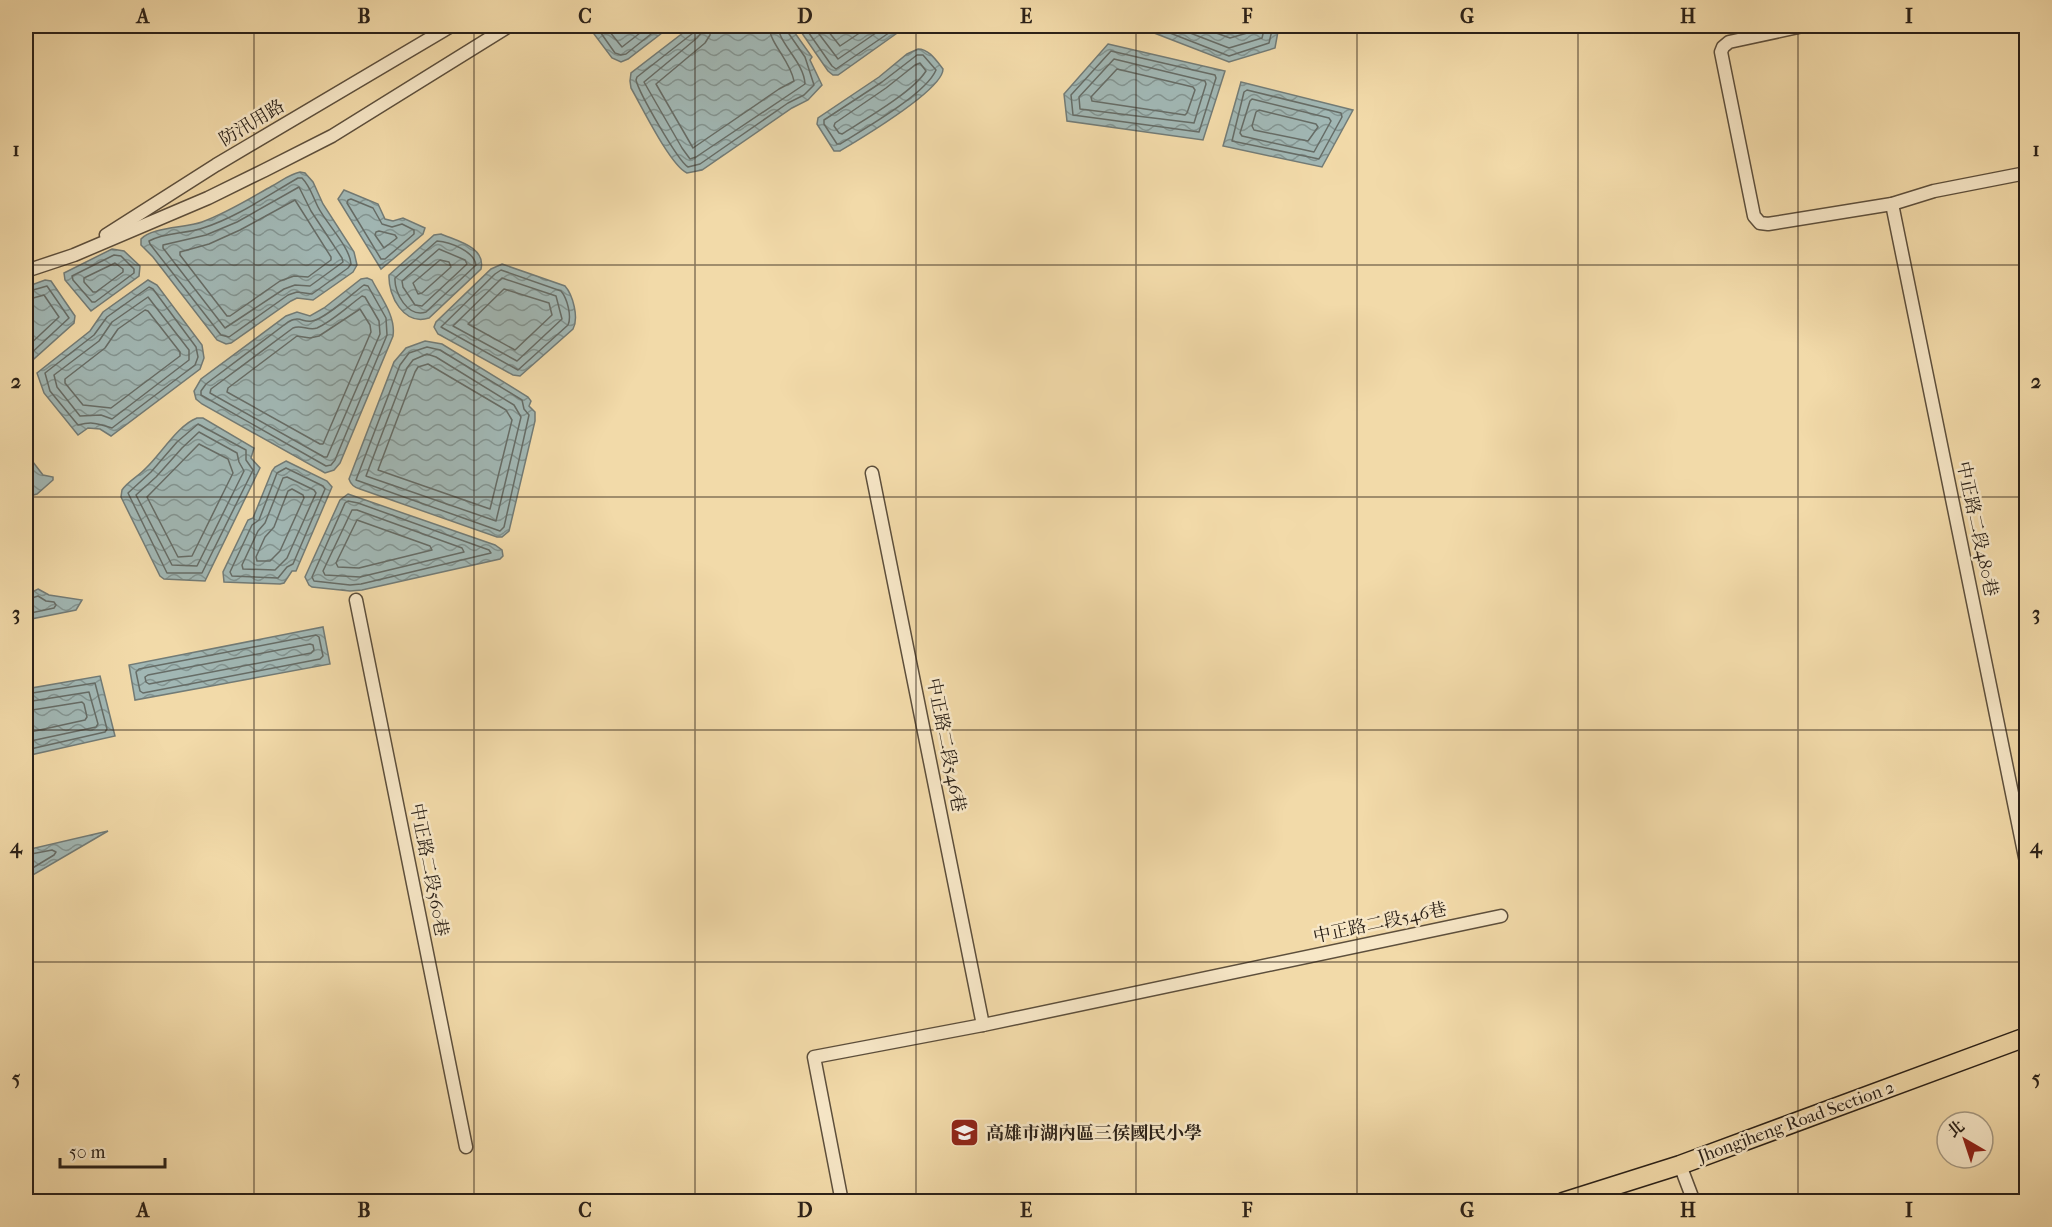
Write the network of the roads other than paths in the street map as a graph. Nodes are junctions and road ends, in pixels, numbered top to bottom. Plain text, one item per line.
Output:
1 (451, 26) edge
2 (509, 26) edge
3 (1803, 26) edge
4 (2026, 173) edge
5 (1892, 204) junction
6 (74, 255) junction
7 (26, 271) edge
8 (873, 473) dead end
9 (356, 600) dead end
10 (2026, 862) edge
11 (1501, 916) dead end
12 (983, 1025) junction
13 (2026, 1037) edge
14 (466, 1147) dead end
15 (1680, 1165) junction
16 (842, 1202) edge
17 (1563, 1202) edge
18 (1694, 1202) edge

1 - 6 street, 防汛用路
2 - 6 street
3 - 5 street
4 - 5 street
5 - 10 street, 中正路二段480巷
6 - 7 street
8 - 12 street, 中正路二段546巷
9 - 14 street, 中正路二段560巷
11 - 12 street, 中正路二段546巷
12 - 16 street, 中正路二段546巷
13 - 15 main road, Jhongjheng Road Section 2
15 - 17 main road, Jhongjheng Road Section 2
15 - 18 street

